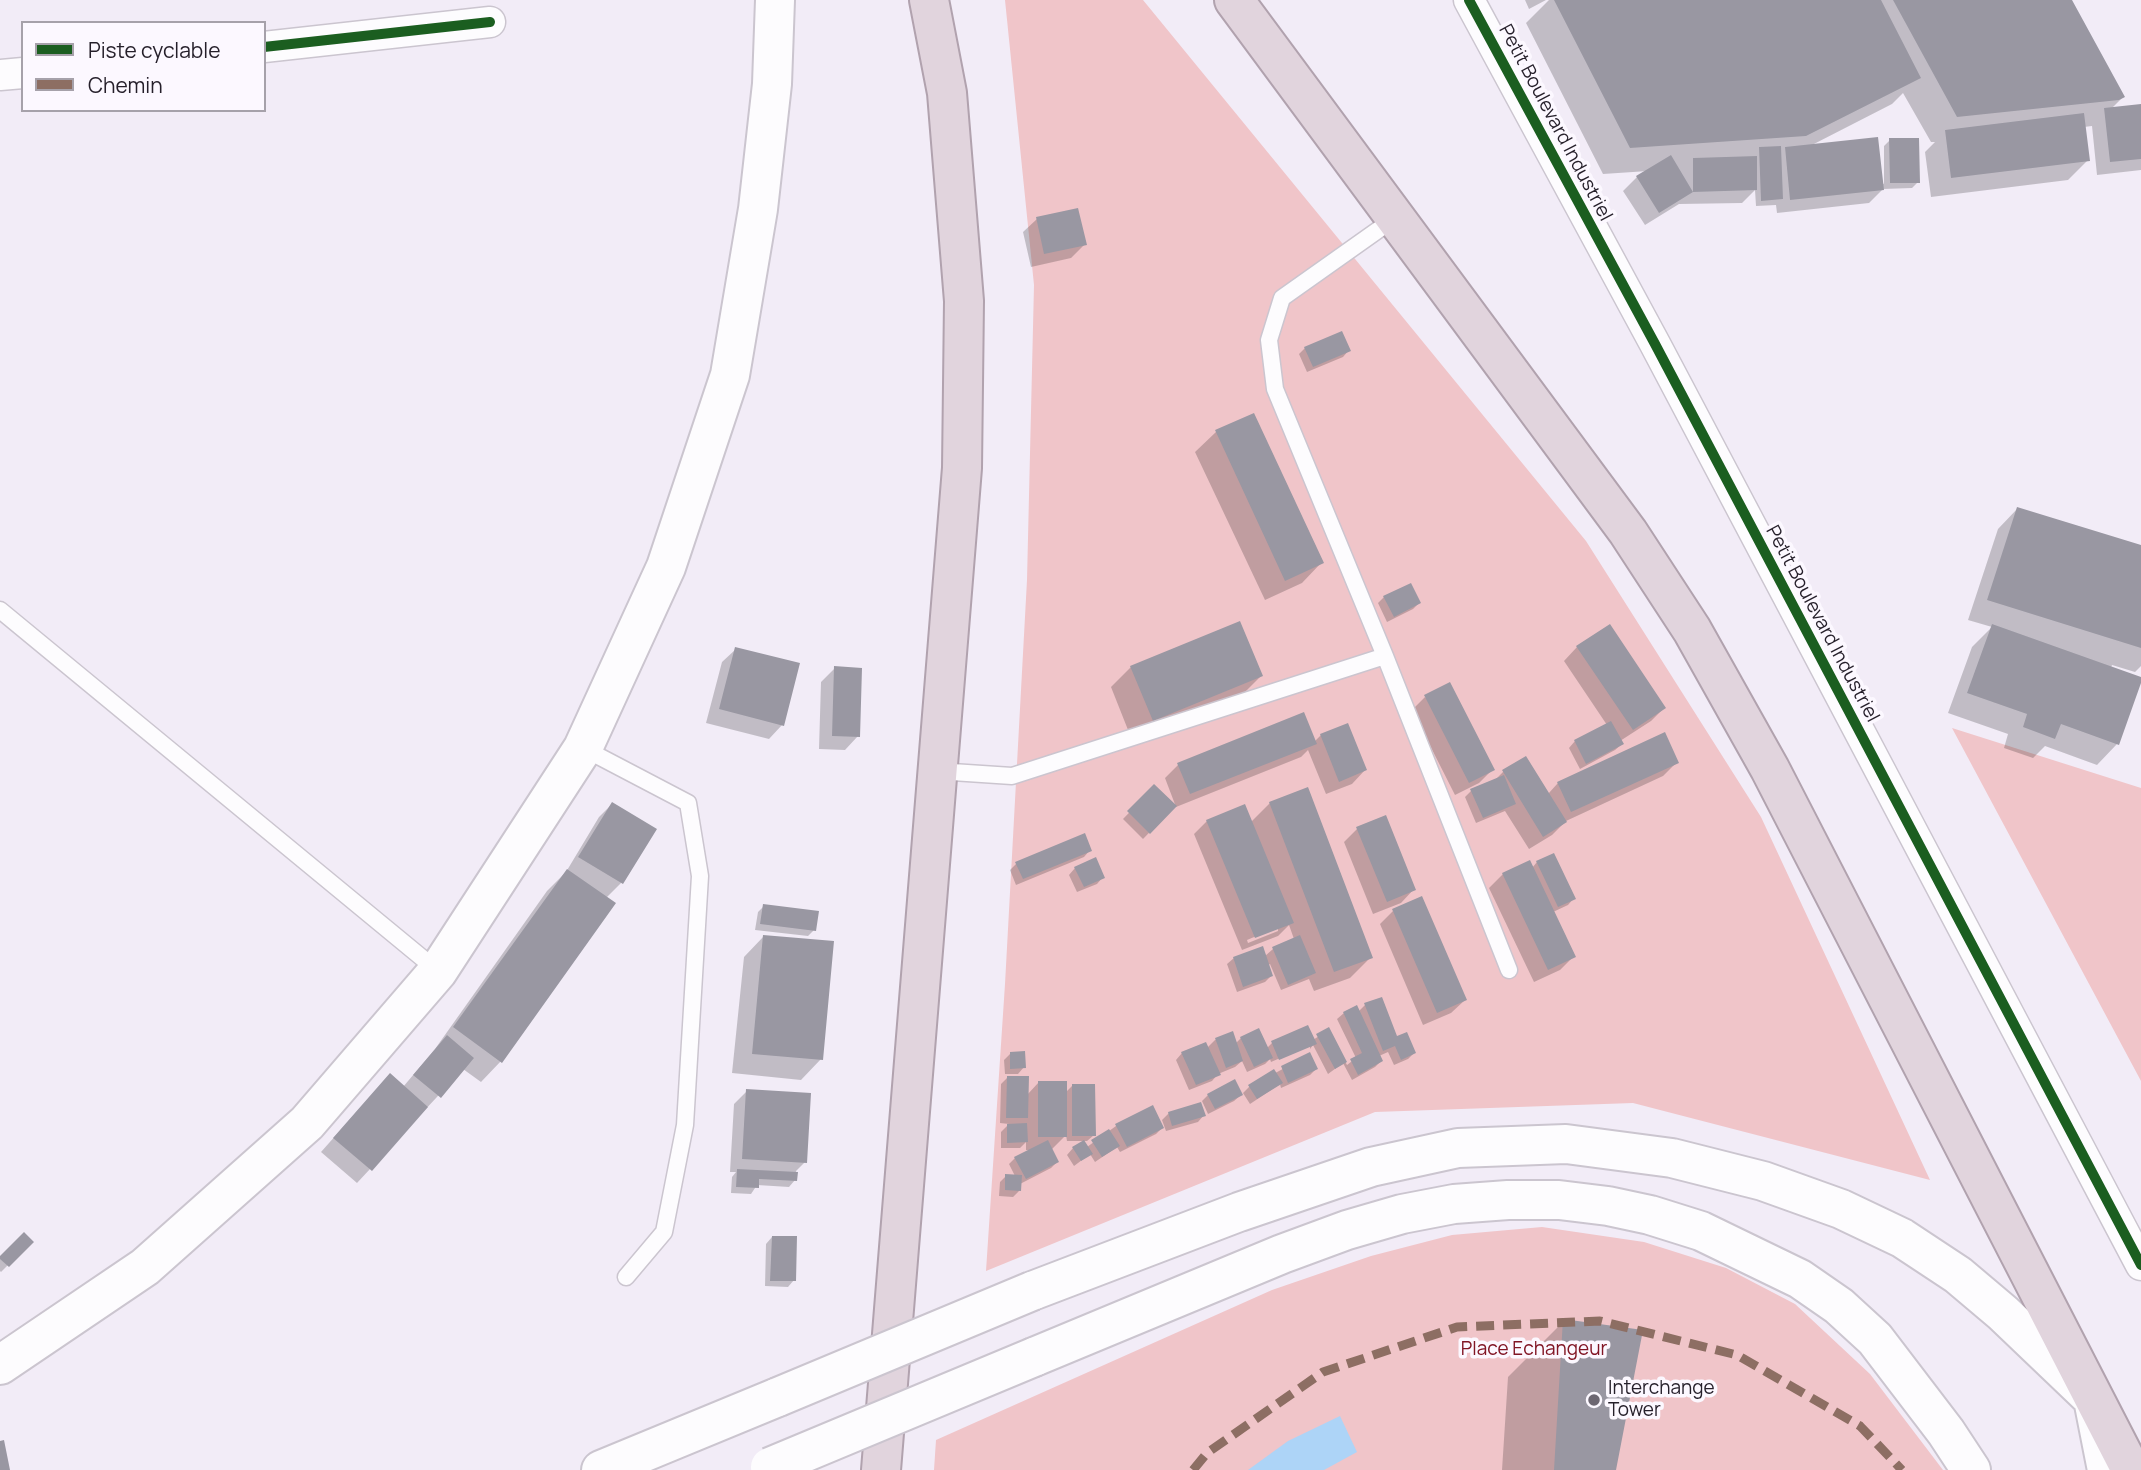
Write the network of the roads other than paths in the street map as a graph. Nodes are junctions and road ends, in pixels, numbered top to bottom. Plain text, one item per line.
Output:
1 (775, 0) edge
2 (929, 0) edge
3 (1234, 0) edge
4 (1469, 0) edge
5 (491, 22) dead end
6 (266, 47) edge
7 (21, 73) edge
8 (0, 75) edge
9 (1395, 218) junction
10 (0, 610) edge
11 (1385, 656) junction
12 (583, 748) junction
13 (937, 771) junction
14 (1509, 970) dead end
15 (438, 971) junction
16 (2141, 1265) edge
17 (626, 1277) dead end
18 (0, 1366) edge
19 (2093, 1399) junction
20 (767, 1469) edge
21 (601, 1470) edge
22 (881, 1470) edge
23 (1971, 1470) edge
24 (2107, 1470) edge
25 (2131, 1470) edge

1 - 12 main road
2 - 13 highway
3 - 9 highway
4 - 16 street, Petit Boulevard Industriel
5 - 6 street
7 - 8 street
9 - 11 lane
9 - 19 highway
10 - 15 lane
11 - 13 lane
11 - 14 lane
12 - 15 main road
12 - 17 lane
13 - 22 highway
15 - 18 main road
19 - 21 main road, bridge
19 - 24 main road
19 - 25 highway
20 - 23 main road, bridge

